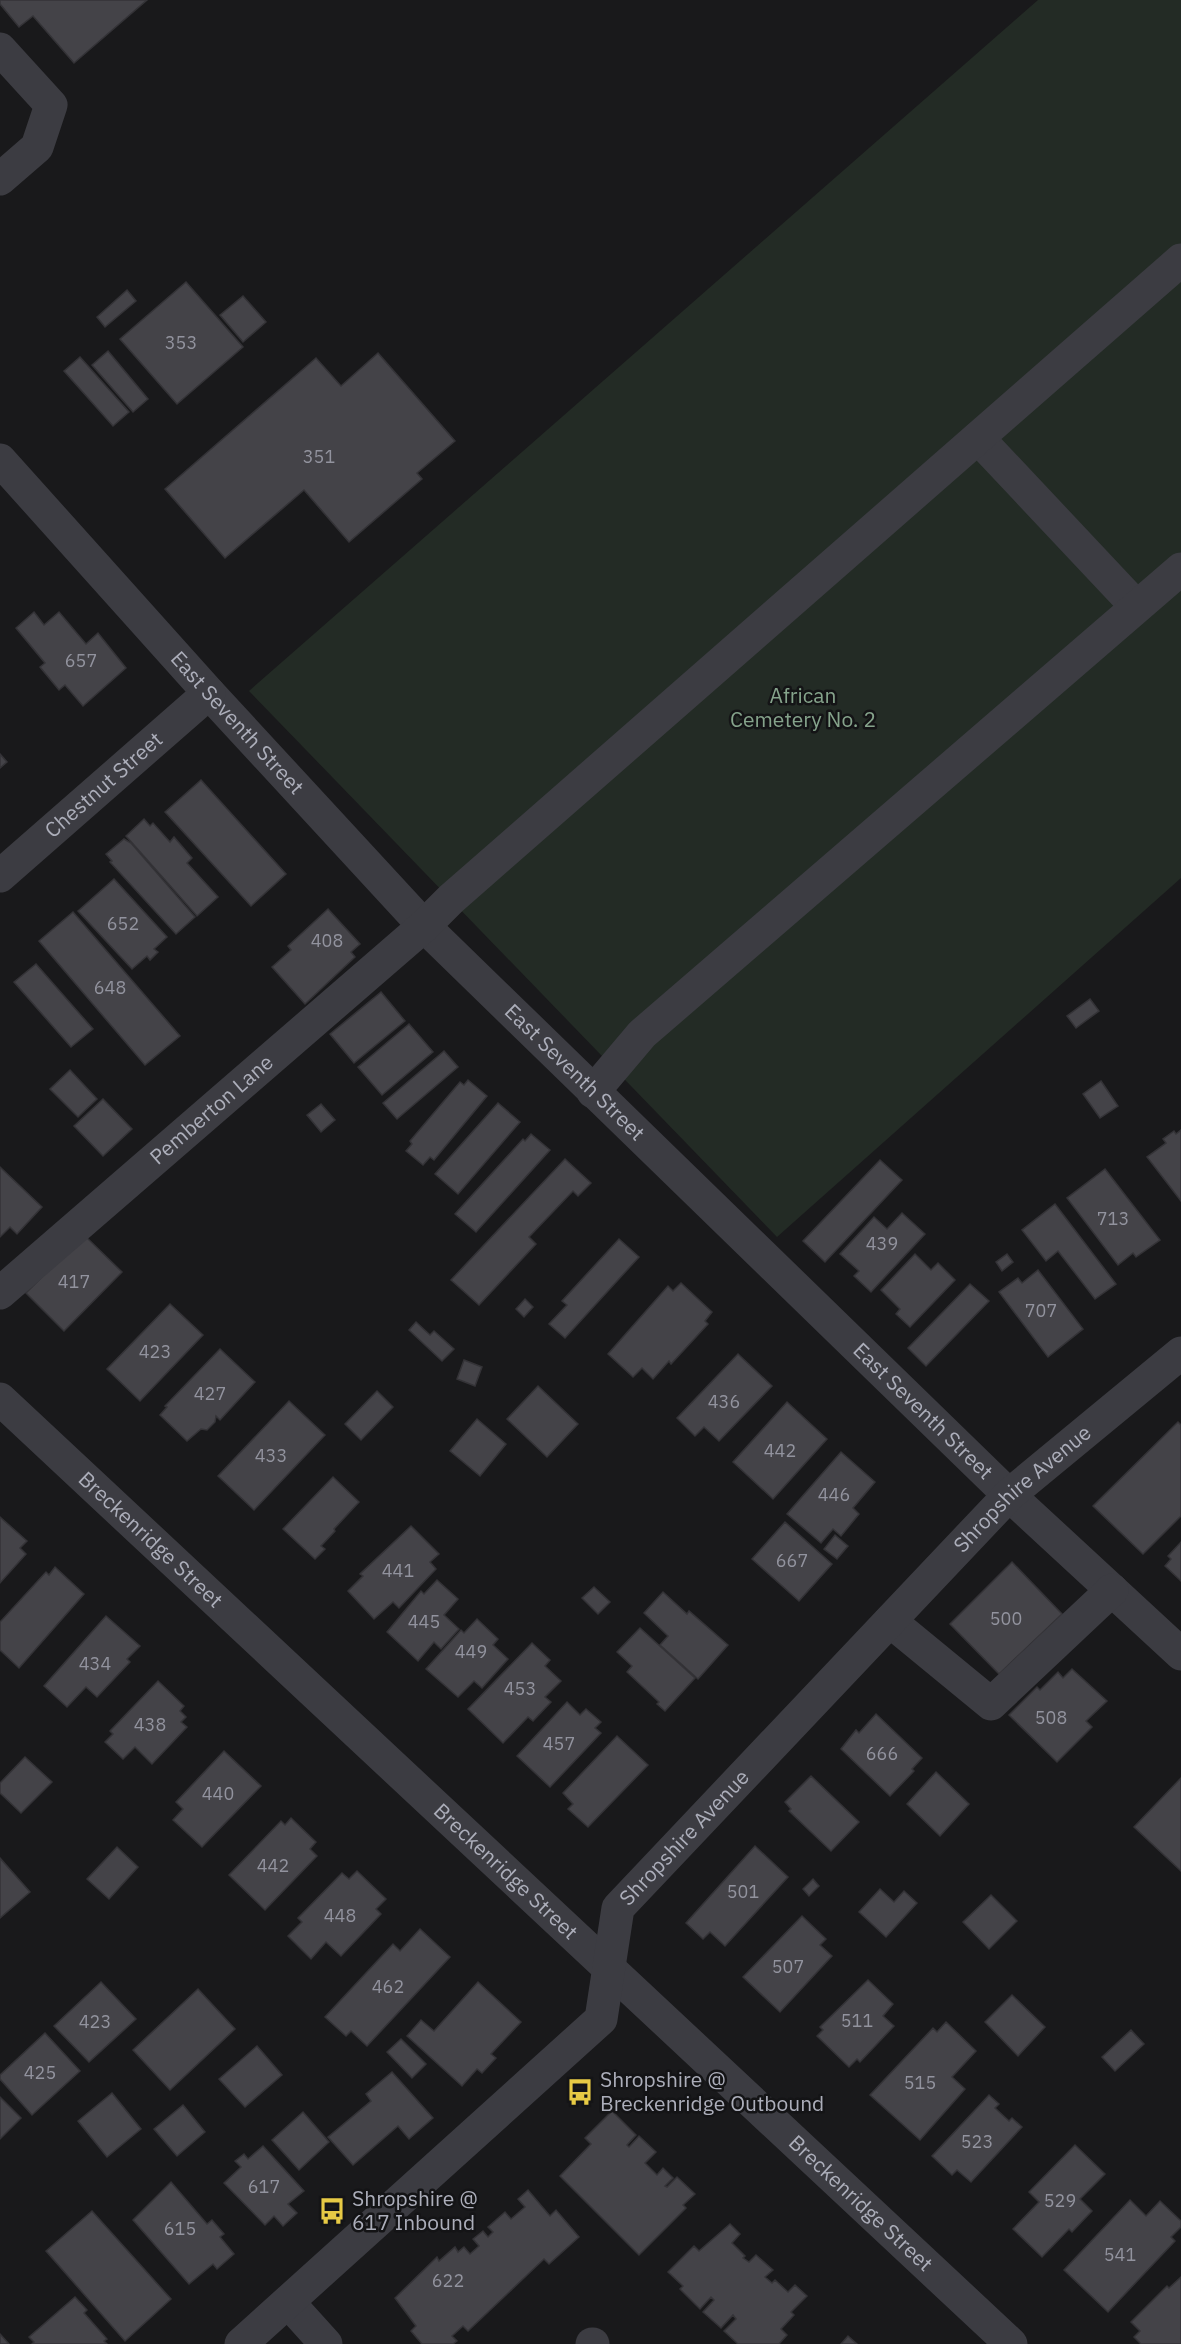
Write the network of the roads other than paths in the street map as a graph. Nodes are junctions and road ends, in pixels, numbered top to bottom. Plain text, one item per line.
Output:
1 (0, 49) edge
2 (0, 179) edge
3 (1181, 260) edge
4 (978, 438) junction
5 (0, 460) edge
6 (1181, 569) edge
7 (1136, 606) junction
8 (209, 693) junction
9 (0, 876) edge
10 (424, 926) junction
11 (593, 1092) junction
12 (0, 1293) edge
13 (1181, 1353) edge
14 (0, 1399) edge
15 (1009, 1495) junction
16 (1112, 1590) junction
17 (890, 1621) junction
18 (1181, 1654) edge
19 (610, 1969) junction
20 (288, 2302) junction
21 (241, 2344) edge
22 (326, 2344) edge
23 (1011, 2344) edge

1 - 2 street
3 - 4 street, Pemberton Lane
4 - 7 street
4 - 10 street, Pemberton Lane
5 - 8 street, East Seventh Street
6 - 7 street
7 - 11 street
8 - 9 street, Chestnut Street
8 - 10 street, East Seventh Street
10 - 11 street, East Seventh Street
10 - 12 street, Pemberton Lane
11 - 15 street, East Seventh Street
13 - 15 street, Shropshire Avenue
14 - 19 street, Breckenridge Street
15 - 16 street, East Seventh Street
15 - 17 street, Shropshire Avenue
16 - 17 street
16 - 18 street, East Seventh Street
17 - 19 street, Shropshire Avenue
19 - 20 street, Shropshire Avenue
19 - 23 street, Breckenridge Street
20 - 21 street, Shropshire Avenue
20 - 22 street

